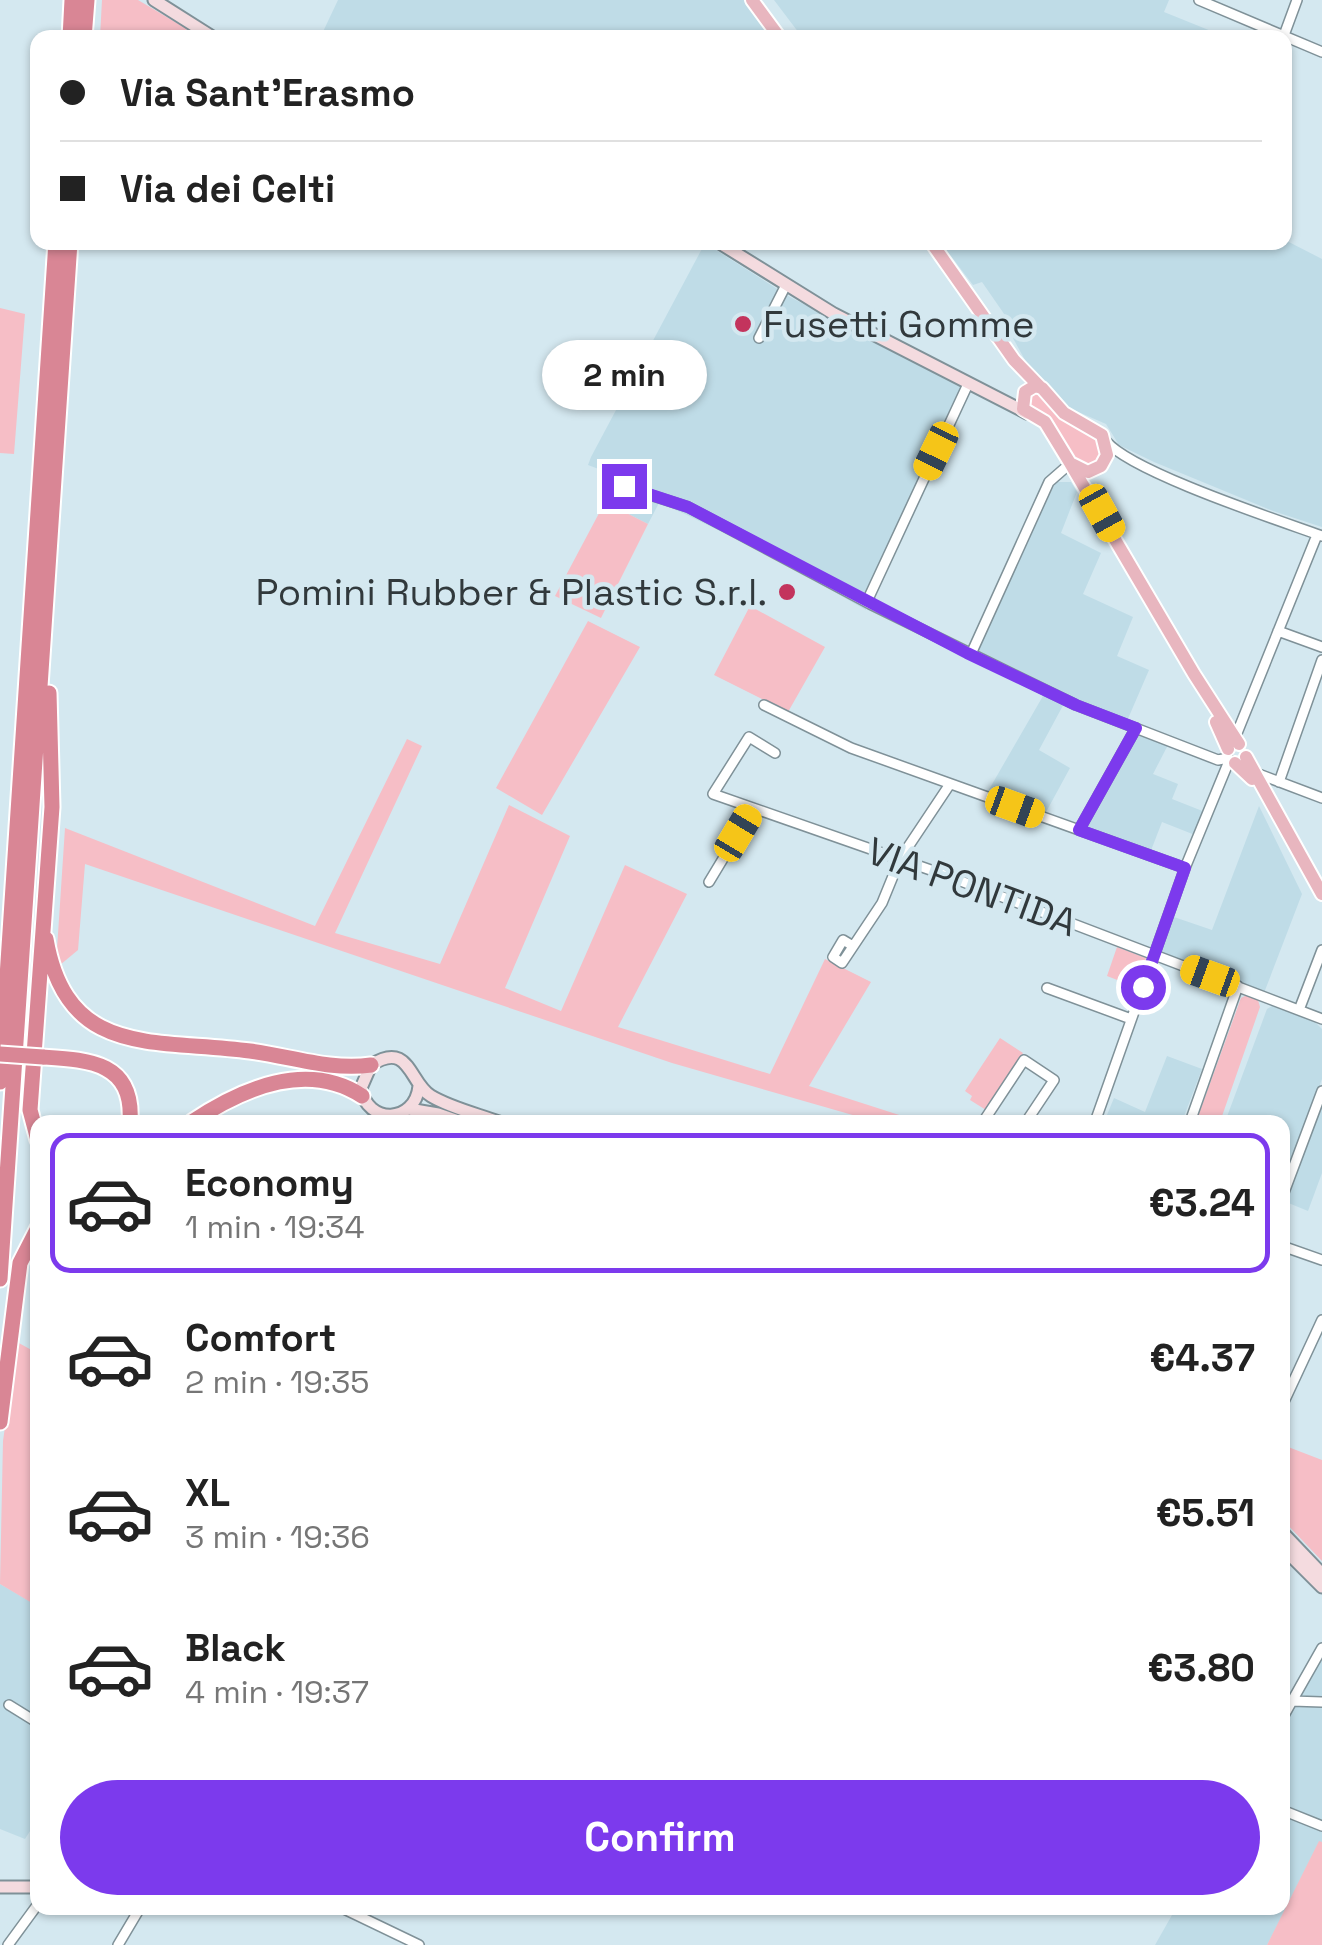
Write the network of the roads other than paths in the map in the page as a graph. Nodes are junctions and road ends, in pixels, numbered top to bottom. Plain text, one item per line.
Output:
1 (72, 0) edge
2 (86, 0) edge
3 (154, 0) edge
4 (752, 0) edge
5 (1199, 0) edge
6 (1297, 0) edge
7 (70, 30) edge
8 (84, 30) edge
9 (201, 30) edge
10 (774, 30) edge
11 (1268, 30) edge
12 (1286, 30) edge
13 (1292, 40) edge
14 (1322, 52) edge
15 (55, 250) edge
16 (69, 250) edge
17 (731, 250) edge
18 (937, 250) edge
19 (786, 285) junction
20 (758, 338) dead end
21 (1014, 360) junction
22 (968, 384) junction
23 (1042, 388) junction
24 (1024, 395) junction
25 (1001, 399) junction
26 (1027, 414) junction
27 (1105, 440) junction
28 (1123, 457) junction
29 (1103, 463) junction
30 (1068, 465) junction
31 (624, 486) dead end
32 (1102, 513) junction
33 (1320, 535) edge
34 (48, 560) junction
35 (870, 604) junction
36 (1278, 631) junction
37 (1322, 647) edge
38 (971, 654) junction
39 (1322, 660) edge
40 (764, 705) dead end
41 (1136, 728) junction
42 (775, 753) dead end
43 (1234, 753) junction
44 (1256, 773) junction
45 (1279, 782) junction
46 (950, 784) junction
47 (1322, 798) edge
48 (753, 808) junction
49 (16, 816) junction
50 (1079, 830) junction
51 (48, 855) junction
52 (900, 859) junction
53 (1185, 868) junction
54 (1311, 875) junction
55 (709, 882) dead end
56 (1322, 894) edge
57 (0, 902) edge
58 (853, 946) dead end
59 (1322, 950) edge
60 (1155, 956) junction
61 (1238, 986) junction
62 (1047, 988) dead end
63 (1299, 1010) junction
64 (1131, 1019) junction
65 (1322, 1019) edge
66 (0, 1054) edge
67 (370, 1065) junction
68 (0, 1082) edge
69 (419, 1086) junction
70 (1322, 1091) edge
71 (362, 1096) junction
72 (409, 1109) junction
73 (31, 1115) edge
74 (129, 1115) edge
75 (204, 1115) edge
76 (381, 1115) edge
77 (394, 1115) edge
78 (441, 1115) edge
79 (480, 1115) edge
80 (989, 1115) edge
81 (1031, 1115) edge
82 (1097, 1115) edge
83 (1192, 1115) edge
84 (1290, 1177) edge
85 (30, 1244) edge
86 (1290, 1249) edge
87 (30, 1254) edge
88 (1322, 1260) edge
89 (0, 1279) edge
90 (16, 1296) junction
91 (1322, 1320) edge
92 (1290, 1389) edge
93 (0, 1422) edge
94 (1290, 1540) edge
95 (1290, 1555) edge
96 (1322, 1574) edge
97 (1322, 1588) edge
98 (1322, 1648) edge
99 (1292, 1701) junction
100 (1322, 1702) edge
101 (9, 1705) dead end
102 (1290, 1705) edge
103 (30, 1719) edge
104 (1290, 1813) edge
105 (1322, 1826) edge
106 (0, 1887) edge
107 (30, 1888) edge
108 (30, 1915) edge
109 (136, 1915) edge
110 (357, 1915) edge
111 (8, 1945) edge
112 (118, 1945) edge
113 (420, 1945) edge

1 - 7 highway
2 - 8 highway
3 - 9 street
4 - 10 main road
5 - 11 street
6 - 12 street
13 - 14 street
15 - 49 highway
16 - 34 highway
17 - 19 street
18 - 21 main road
19 - 20 street
19 - 22 street
21 - 23 main road
21 - 24 main road
22 - 25 street
22 - 35 street
23 - 24 main road
23 - 27 main road
24 - 25 street
24 - 26 main road
25 - 26 street
26 - 30 main road
27 - 28 street
27 - 29 main road
28 - 29 street
28 - 33 street
29 - 30 main road
29 - 32 main road
30 - 32 main road
30 - 38 street
31 - 35 street
32 - 43 main road
33 - 36 street
34 - 51 highway
34 - 89 highway
35 - 38 street
36 - 37 street
36 - 43 street
38 - 41 street
39 - 45 street
40 - 46 street
41 - 43 street
41 - 50 street
42 - 48 street, VIA PONTIDA
43 - 44 main road
43 - 53 street
43 - 54 main road
44 - 45 street
44 - 54 main road
45 - 47 street
46 - 50 street
46 - 52 street
48 - 52 street, VIA PONTIDA
48 - 55 street
49 - 57 highway
49 - 68 highway
50 - 53 street
51 - 67 highway
51 - 73 highway
52 - 58 street
52 - 60 street, VIA PONTIDA
53 - 60 street
54 - 56 main road
59 - 63 street
60 - 61 street, VIA PONTIDA
60 - 64 street
61 - 63 street, VIA PONTIDA
61 - 83 street
62 - 64 street
63 - 65 street, VIA PONTIDA
64 - 82 street
66 - 74 highway, bridge
67 - 69 street
67 - 71 street
69 - 72 street
69 - 79 street
70 - 84 street
71 - 75 highway
71 - 76 street
72 - 77 street
72 - 78 street
80 - 81 street
85 - 90 highway
86 - 88 street
87 - 90 highway
90 - 93 highway
91 - 92 street
94 - 96 street
95 - 97 street
98 - 99 street
99 - 100 street
99 - 102 street
101 - 103 street
104 - 105 street
106 - 107 street
108 - 111 street
109 - 112 street
110 - 113 street

